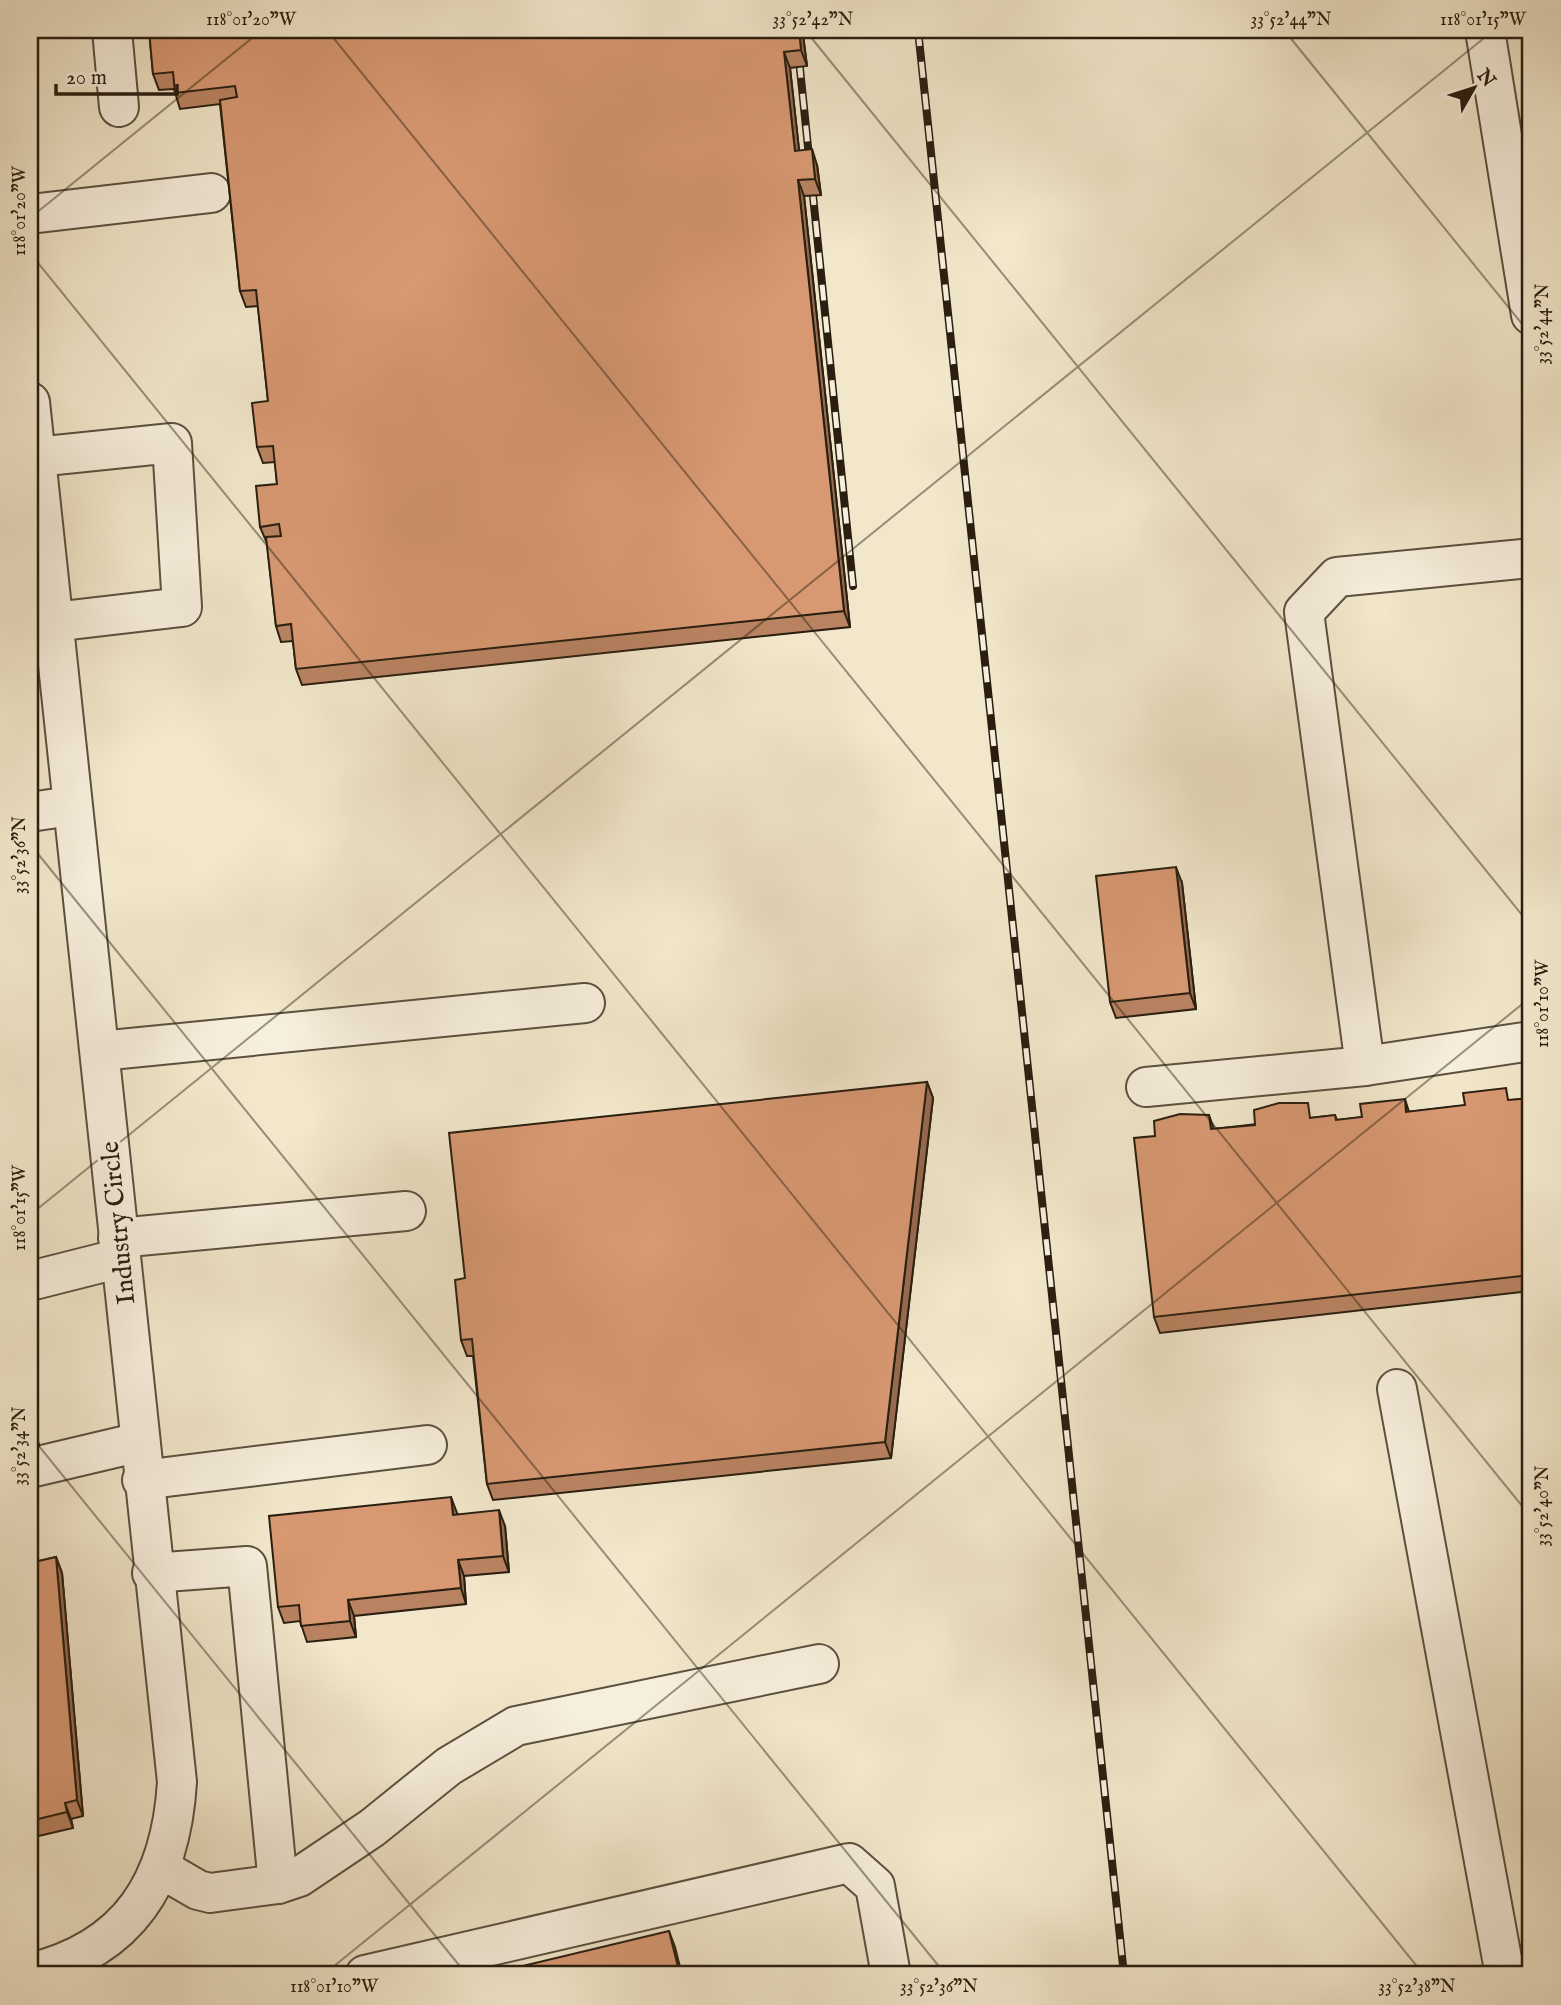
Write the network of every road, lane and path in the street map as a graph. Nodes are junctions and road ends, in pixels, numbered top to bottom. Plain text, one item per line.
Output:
1 (112, 30) edge
2 (1485, 30) edge
3 (119, 107) dead end
4 (211, 193) dead end
5 (30, 214) edge
6 (1531, 314) edge
7 (30, 402) edge
8 (36, 457) junction
9 (38, 547) edge
10 (1531, 558) edge
11 (53, 622) junction
12 (71, 807) junction
13 (30, 813) edge
14 (585, 1003) dead end
15 (1531, 1041) edge
16 (100, 1051) junction
17 (1365, 1066) junction
18 (1146, 1087) dead end
19 (406, 1211) dead end
20 (119, 1248) junction
21 (30, 1281) edge
22 (1397, 1389) dead end
23 (140, 1441) junction
24 (427, 1445) dead end
25 (30, 1468) edge
26 (142, 1480) junction
27 (152, 1573) junction
28 (819, 1664) dead end
29 (160, 1868) junction
30 (278, 1884) junction
31 (90, 1965) edge
32 (30, 1973) edge
33 (365, 1975) edge
34 (891, 1975) edge
35 (1505, 1975) edge

1 - 3 street
2 - 6 street
4 - 5 street
7 - 8 street, Industry Circle
8 - 9 street, Industry Circle
8 - 11 street
9 - 11 street, Industry Circle
10 - 17 street
11 - 12 street, Industry Circle
12 - 13 street
12 - 16 street, Industry Circle
14 - 16 street
15 - 17 street
16 - 20 street, Industry Circle
17 - 18 street
19 - 20 street
20 - 21 street
20 - 23 street, Industry Circle
22 - 35 street
23 - 25 street
23 - 26 street, Industry Circle
24 - 26 street
26 - 27 street, Industry Circle
27 - 29 street, Industry Circle
27 - 30 street
28 - 30 street
29 - 30 street
29 - 31 street, Industry Circle
31 - 32 street, Industry Circle
33 - 34 street

